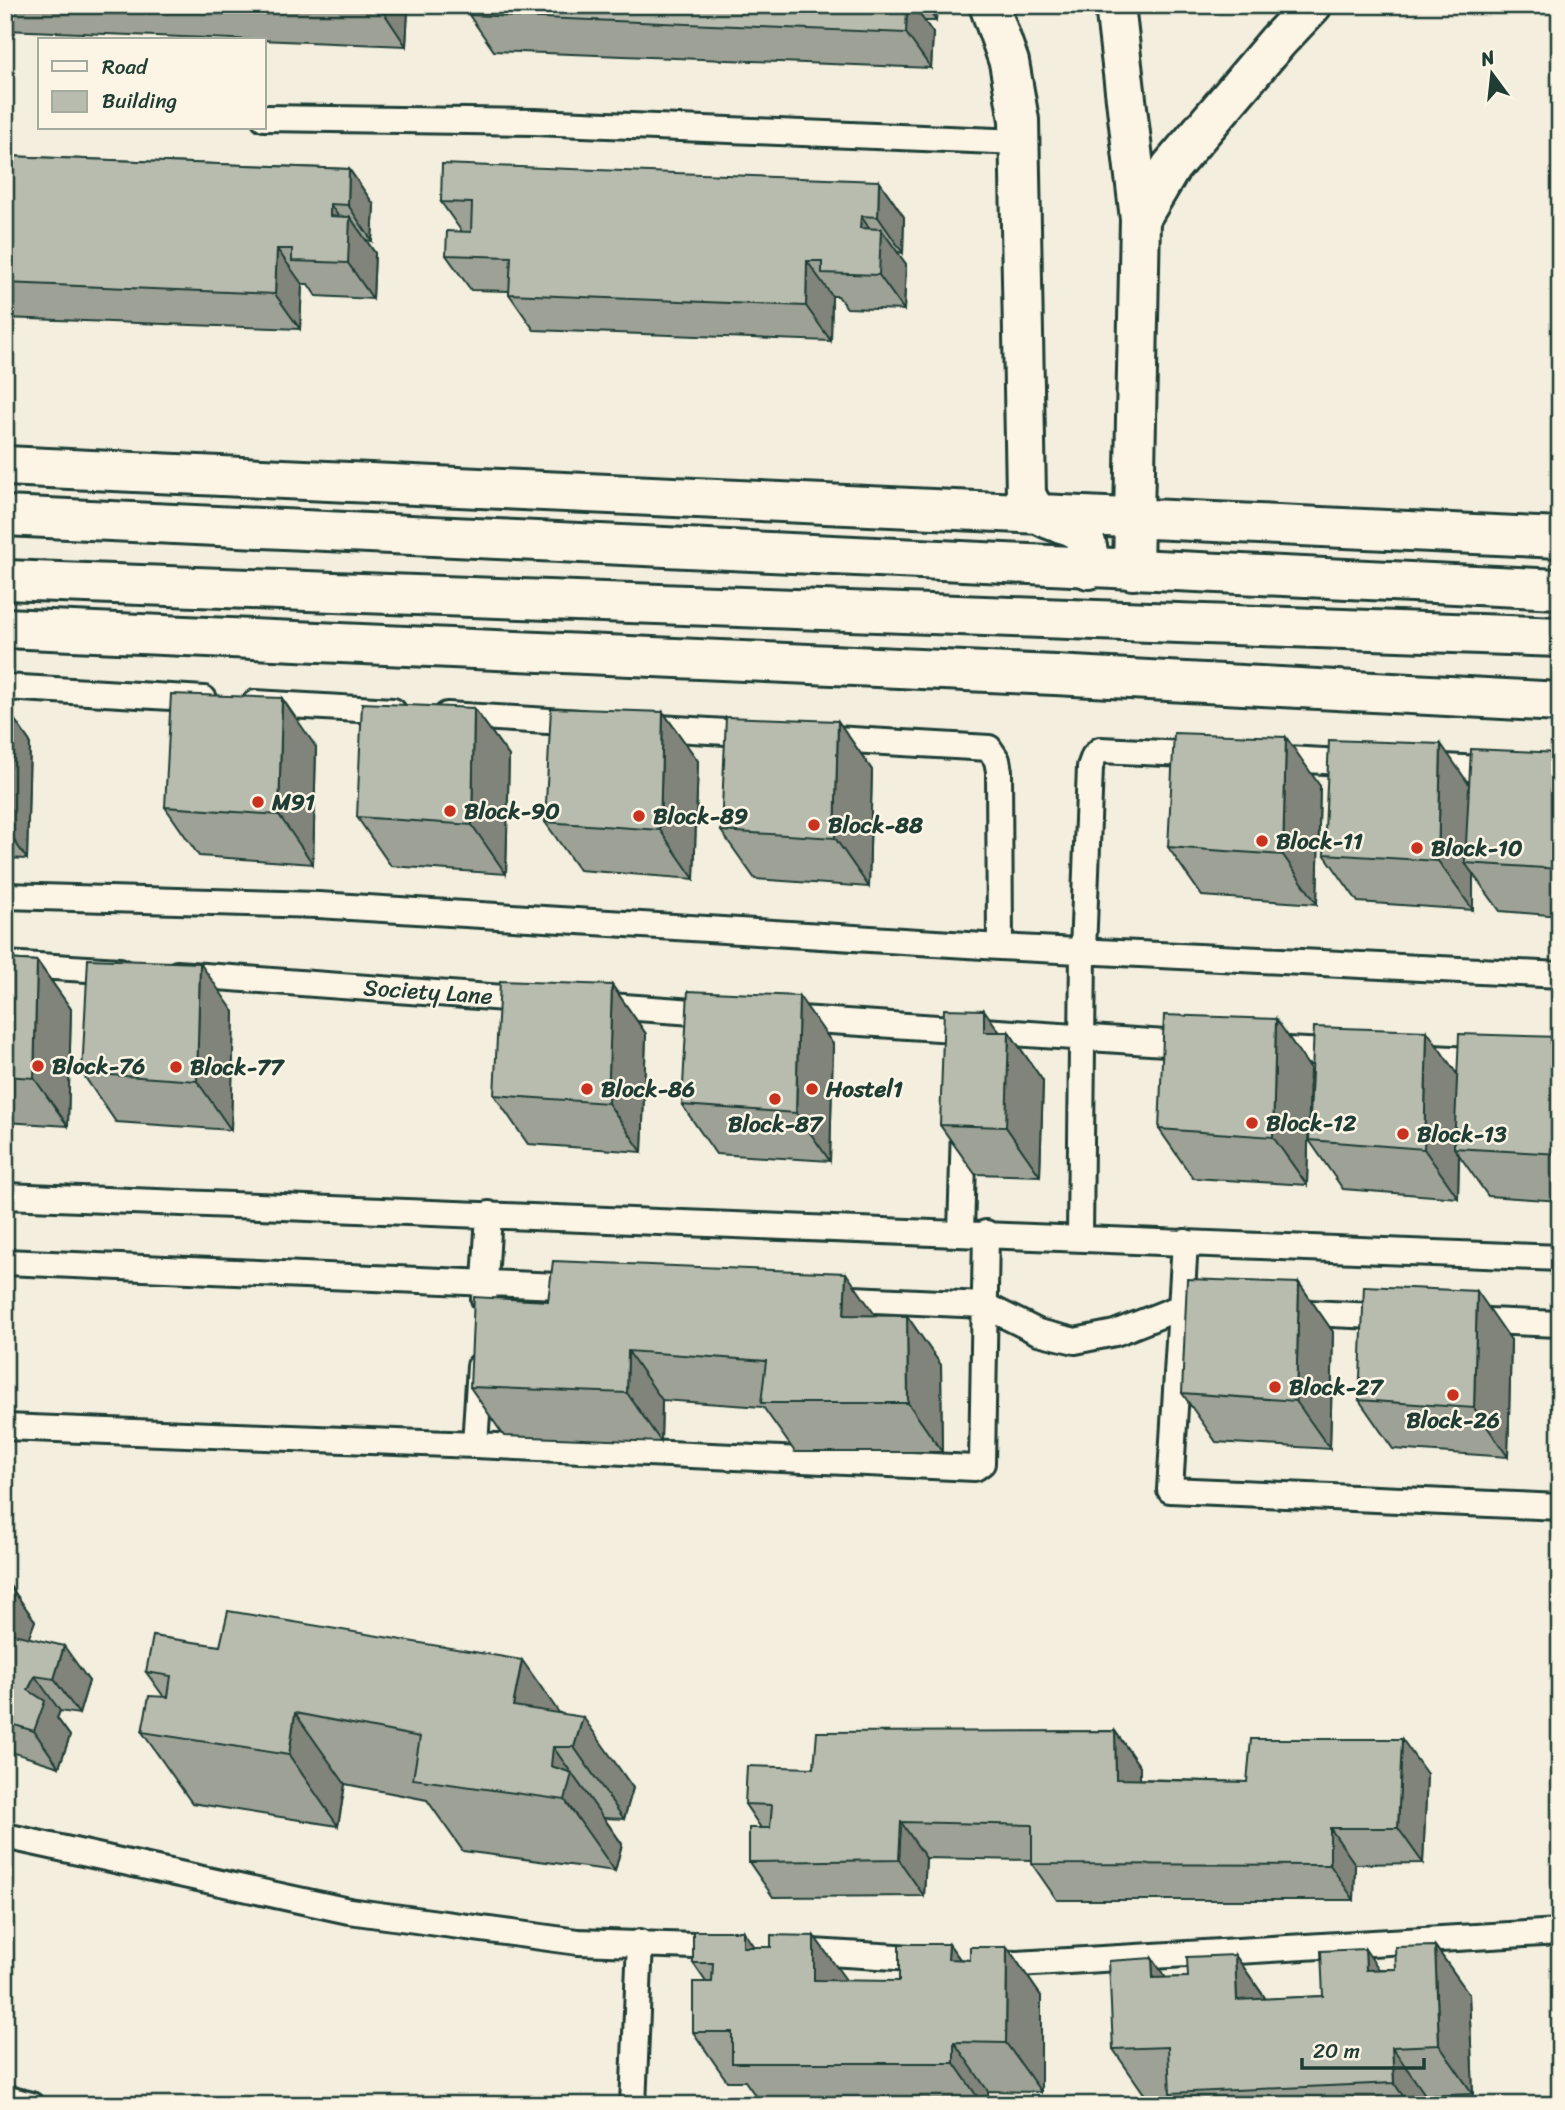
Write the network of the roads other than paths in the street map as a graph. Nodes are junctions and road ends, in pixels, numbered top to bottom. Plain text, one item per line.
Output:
1 (989, 5) edge
2 (1115, 5) edge
3 (1312, 5) edge
4 (266, 118) edge
5 (1020, 142) junction
6 (1140, 219) junction
7 (5, 466) edge
8 (1039, 515) junction
9 (5, 516) edge
10 (1133, 519) junction
11 (1560, 538) edge
12 (1089, 569) junction
13 (1133, 570) junction
14 (5, 580) edge
15 (1560, 589) edge
16 (5, 628) edge
17 (1560, 637) edge
18 (5, 687) edge
19 (1560, 702) edge
20 (1379, 764) edge
21 (1407, 765) edge
22 (1560, 773) edge
23 (5, 896) edge
24 (999, 947) junction
25 (1083, 951) junction
26 (5, 964) edge
27 (1560, 975) edge
28 (966, 1031) junction
29 (1082, 1040) junction
30 (1218, 1047) edge
31 (1245, 1048) edge
32 (1368, 1055) edge
33 (1396, 1056) edge
34 (966, 1058) edge
35 (1519, 1062) edge
36 (965, 1098) edge
37 (5, 1196) edge
38 (489, 1214) junction
39 (961, 1233) junction
40 (986, 1233) junction
41 (1080, 1237) junction
42 (1185, 1242) junction
43 (1560, 1258) edge
44 (5, 1262) edge
45 (485, 1283) junction
46 (610, 1288) edge
47 (804, 1297) edge
48 (984, 1305) junction
49 (1181, 1307) junction
50 (1560, 1324) edge
51 (5, 1427) edge
52 (475, 1445) junction
53 (1560, 1507) edge
54 (5, 1836) edge
55 (1560, 1932) edge
56 (640, 1942) junction
57 (5, 2098) edge
58 (30, 2105) edge
59 (634, 2105) edge

1 - 5 street
2 - 6 street
3 - 6 street
4 - 5 lane
5 - 8 street
6 - 10 street
7 - 8 street
8 - 10 street
8 - 12 street
9 - 12 street
10 - 11 street
10 - 13 street
12 - 13 street
13 - 15 street
14 - 17 street
16 - 19 street
18 - 24 lane
20 - 25 lane
21 - 22 lane
23 - 24 lane
24 - 25 lane
25 - 27 lane
25 - 29 lane
26 - 28 lane, Society Lane
28 - 29 lane, Society Lane
28 - 34 lane
29 - 30 lane, Society Lane
29 - 41 lane
31 - 32 lane
33 - 35 lane
36 - 39 lane
37 - 38 lane
38 - 39 lane
38 - 45 lane
39 - 40 lane
40 - 41 lane
40 - 48 lane
41 - 42 lane
42 - 43 lane
42 - 49 lane
44 - 45 lane
45 - 46 lane
45 - 52 lane
47 - 48 lane
48 - 49 lane
48 - 52 lane
49 - 50 lane
49 - 53 lane
51 - 52 lane
54 - 56 lane
55 - 56 lane
56 - 59 lane
57 - 58 lane

